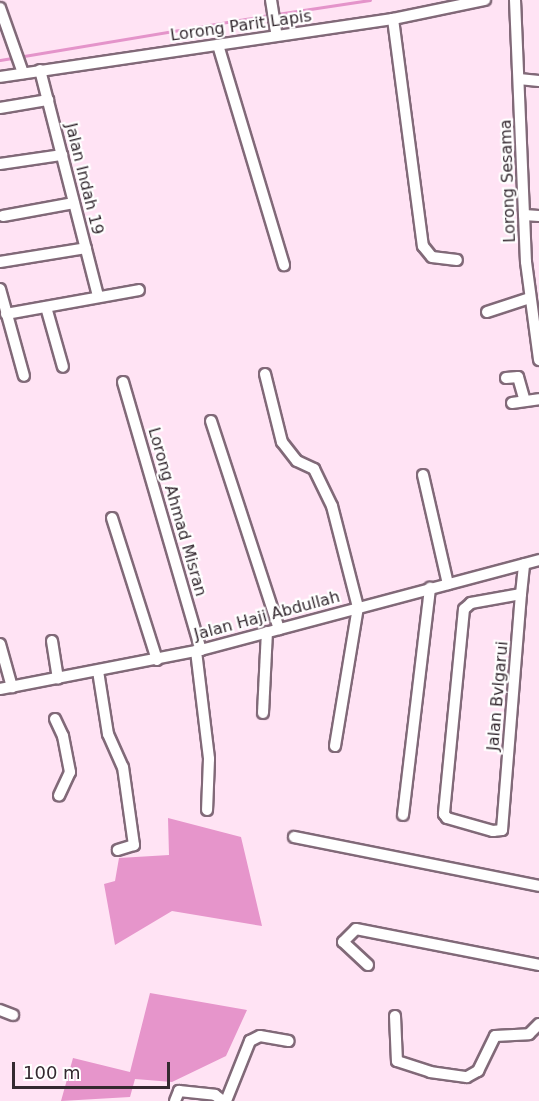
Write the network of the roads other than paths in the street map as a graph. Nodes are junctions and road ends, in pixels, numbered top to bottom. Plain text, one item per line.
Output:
1 (271, 0) edge
2 (485, 0) edge
3 (516, 0) edge
4 (0, 8) edge
5 (393, 20) junction
6 (3, 26) edge
7 (277, 36) junction
8 (218, 45) junction
9 (21, 67) junction
10 (40, 70) junction
11 (0, 77) edge
12 (519, 79) junction
13 (539, 81) edge
14 (48, 100) junction
15 (0, 108) edge
16 (62, 155) junction
17 (0, 164) edge
18 (74, 203) junction
19 (524, 215) junction
20 (3, 216) dead end
21 (539, 216) edge
22 (86, 248) junction
23 (457, 260) dead end
24 (0, 262) edge
25 (284, 265) dead end
26 (0, 289) edge
27 (139, 290) dead end
28 (98, 296) junction
29 (530, 298) junction
30 (46, 307) junction
31 (487, 312) dead end
32 (6, 314) junction
33 (539, 360) edge
34 (63, 367) dead end
35 (265, 374) dead end
36 (24, 376) dead end
37 (506, 378) dead end
38 (123, 382) dead end
39 (539, 399) edge
40 (525, 400) junction
41 (512, 404) dead end
42 (211, 421) dead end
43 (423, 475) dead end
44 (112, 518) dead end
45 (539, 560) edge
46 (524, 564) junction
47 (448, 584) junction
48 (430, 588) junction
49 (521, 594) junction
50 (357, 607) junction
51 (279, 629) junction
52 (267, 632) junction
53 (52, 641) dead end
54 (0, 644) edge
55 (199, 651) junction
56 (157, 660) junction
57 (98, 671) junction
58 (58, 679) junction
59 (12, 687) junction
60 (0, 689) edge
61 (263, 713) dead end
62 (55, 719) dead end
63 (335, 746) dead end
64 (59, 796) dead end
65 (207, 810) dead end
66 (403, 815) dead end
67 (294, 837) dead end
68 (118, 850) dead end
69 (539, 886) edge
70 (368, 965) dead end
71 (539, 965) edge
72 (0, 1010) edge
73 (14, 1015) dead end
74 (394, 1016) dead end
75 (539, 1024) edge
76 (289, 1041) dead end
77 (174, 1101) edge
78 (225, 1101) edge

1 - 7 street
2 - 5 street, Lorong Parit Lapis
3 - 12 street, Lorong Sesama
4 - 6 street
5 - 7 street, Lorong Parit Lapis
5 - 23 street
6 - 9 street
7 - 8 street, Lorong Parit Lapis
8 - 10 street, Lorong Parit Lapis
8 - 25 street
9 - 10 street, Lorong Parit Lapis
9 - 11 street, Lorong Parit Lapis
10 - 14 street, Jalan Indah 19
12 - 13 street
12 - 19 street, Lorong Sesama
14 - 15 street
14 - 16 street, Jalan Indah 19
16 - 17 street
16 - 18 street, Jalan Indah 19
18 - 20 street
18 - 22 street, Jalan Indah 19
19 - 21 street
19 - 29 street, Lorong Sesama
22 - 24 street
22 - 28 street, Jalan Indah 19
26 - 32 street
27 - 28 street
28 - 30 street
29 - 31 street
29 - 33 street, Lorong Sesama
30 - 32 street
30 - 34 street
32 - 36 street
35 - 50 street
37 - 40 street
38 - 55 street, Lorong Ahmad Misran
39 - 40 street
40 - 41 street
42 - 51 street
43 - 47 street
44 - 56 street
45 - 46 street, Jalan Haji Abdullah
46 - 47 street, Jalan Haji Abdullah
46 - 49 street, Jalan Bvlgarui
47 - 48 street, Jalan Haji Abdullah
48 - 50 street, Jalan Haji Abdullah
48 - 66 street
49 - 49 street, Jalan Bvlgarui
50 - 51 street, Jalan Haji Abdullah
50 - 63 street
51 - 52 street, Jalan Haji Abdullah
52 - 55 street, Jalan Haji Abdullah
52 - 61 street
53 - 58 street
54 - 59 street
55 - 56 street, Jalan Haji Abdullah
55 - 65 street, Lorong Ahmad Misran
56 - 57 street, Jalan Haji Abdullah
57 - 58 street, Jalan Haji Abdullah
57 - 68 street
58 - 59 street, Jalan Haji Abdullah
59 - 60 street, Jalan Haji Abdullah
62 - 64 street
67 - 69 street
70 - 71 street
72 - 73 street
74 - 75 street
76 - 78 street
77 - 78 street

